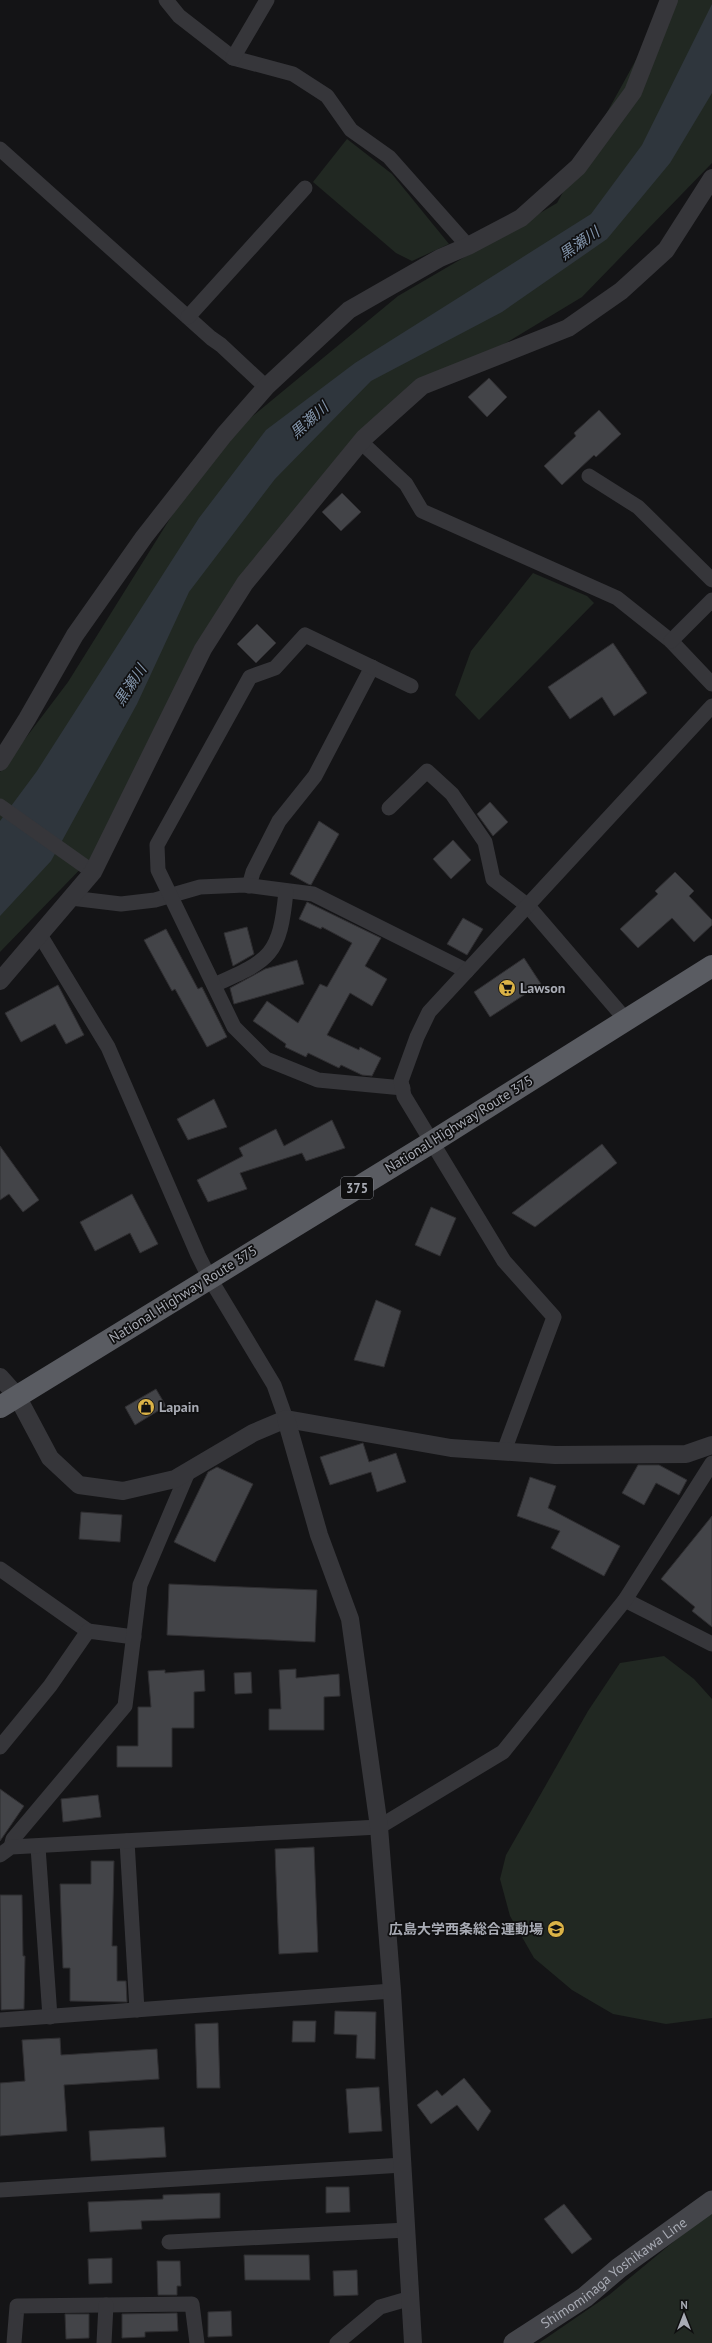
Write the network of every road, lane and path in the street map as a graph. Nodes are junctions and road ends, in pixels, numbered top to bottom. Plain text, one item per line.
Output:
1 (166, 0) edge
2 (267, 0) edge
3 (669, 0) edge
4 (233, 58) junction
5 (0, 149) edge
6 (712, 178) edge
7 (305, 188) dead end
8 (468, 246) junction
9 (188, 317) junction
10 (266, 387) junction
11 (360, 442) junction
12 (589, 476) dead end
13 (712, 580) edge
14 (712, 600) edge
15 (671, 641) junction
16 (372, 667) junction
17 (712, 684) edge
18 (411, 686) dead end
19 (712, 706) edge
20 (0, 762) edge
21 (0, 806) edge
22 (389, 808) dead end
23 (88, 868) junction
24 (249, 886) junction
25 (286, 891) junction
26 (171, 896) junction
27 (71, 898) junction
28 (528, 906) junction
29 (40, 935) junction
30 (712, 966) edge
31 (467, 971) junction
32 (0, 981) edge
33 (214, 985) junction
34 (626, 1020) junction
35 (403, 1088) junction
36 (432, 1142) junction
37 (209, 1277) junction
38 (0, 1377) edge
39 (8, 1402) edge
40 (286, 1418) junction
41 (712, 1445) edge
42 (504, 1452) junction
43 (712, 1463) edge
44 (188, 1472) junction
45 (0, 1569) edge
46 (625, 1600) junction
47 (88, 1631) junction
48 (134, 1637) junction
49 (712, 1644) edge
50 (0, 1747) edge
51 (379, 1827) junction
52 (126, 1841) junction
53 (38, 1848) junction
54 (6, 1851) edge
55 (392, 1991) junction
56 (137, 2010) junction
57 (50, 2018) junction
58 (0, 2020) edge
59 (403, 2165) junction
60 (0, 2190) edge
61 (712, 2200) edge
62 (407, 2230) junction
63 (169, 2242) dead end
64 (411, 2298) junction
65 (106, 2305) junction
66 (14, 2343) edge
67 (104, 2343) edge
68 (197, 2343) edge
69 (337, 2343) edge
70 (413, 2343) edge
71 (514, 2343) edge

1 - 4 street
2 - 4 street
3 - 8 street
4 - 8 street
5 - 9 street
6 - 11 street
7 - 9 street
8 - 10 street
9 - 10 street
10 - 20 street
11 - 15 street
11 - 23 street
12 - 13 street
14 - 15 street
15 - 17 street
16 - 18 street
16 - 24 street
16 - 26 street
19 - 28 street
21 - 23 street
22 - 28 street
23 - 27 street
24 - 25 street
24 - 26 street
25 - 31 street
25 - 33 street
26 - 27 street
26 - 33 street
27 - 29 street
28 - 31 street
28 - 34 street
29 - 32 street
29 - 37 street
30 - 34 highway, National Highway Route 375 / 375
31 - 35 street
33 - 35 street
34 - 36 highway, National Highway Route 375 / 375
35 - 36 street
36 - 37 highway, National Highway Route 375 / 375
36 - 42 street
37 - 39 highway, National Highway Route 375 / 375
37 - 40 street
38 - 39 street
39 - 44 street
40 - 42 street
40 - 44 street
40 - 51 street
41 - 42 street
43 - 46 street
44 - 48 street
45 - 47 street
46 - 49 street
46 - 51 street
47 - 48 street
47 - 50 street
48 - 54 street
51 - 52 street
51 - 55 street
52 - 53 street
52 - 56 street
53 - 54 street
53 - 57 street
55 - 56 street
55 - 59 street
56 - 57 street
57 - 58 street
59 - 60 street
59 - 62 street
61 - 71 main road, Shimominaga Yoshikawa Line
62 - 63 street
62 - 64 street
64 - 69 street
64 - 70 street
65 - 66 street
65 - 67 street
65 - 68 street

